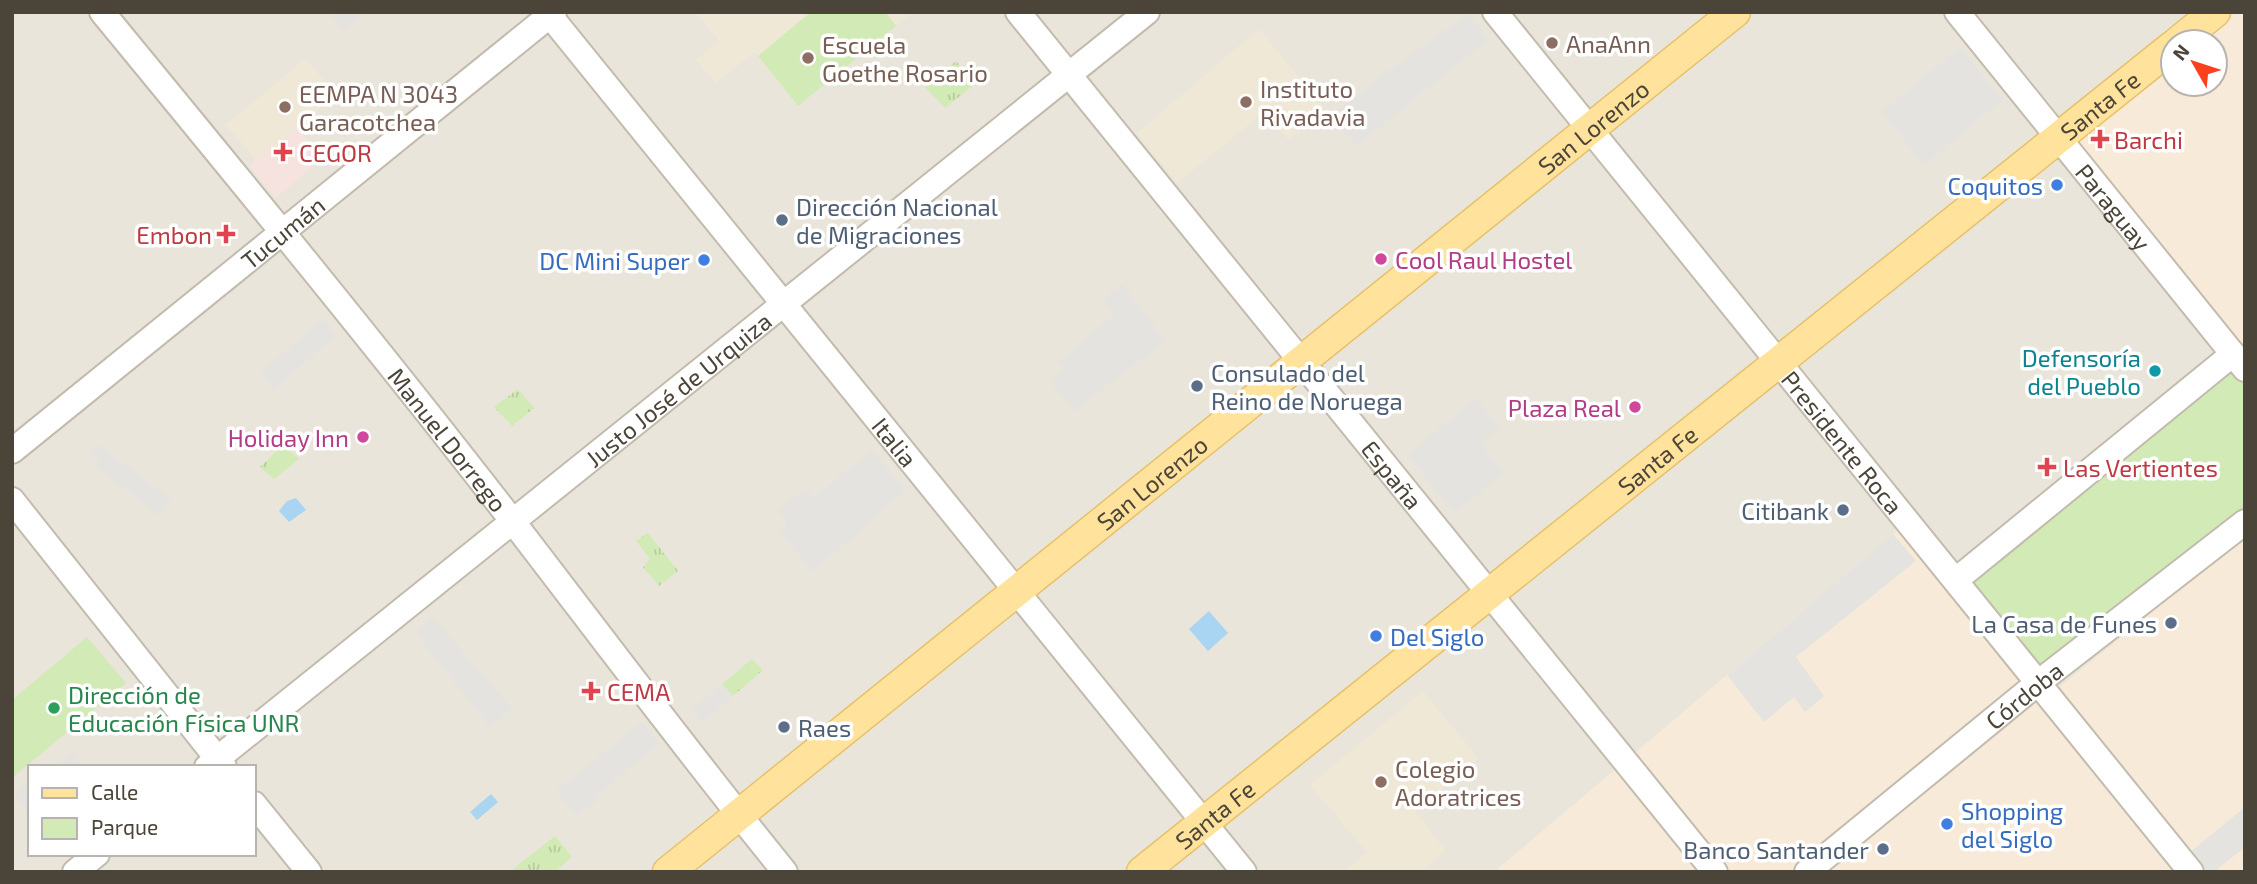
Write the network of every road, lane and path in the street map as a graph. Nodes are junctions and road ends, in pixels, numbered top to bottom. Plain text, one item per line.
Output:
1 (102, 12) edge
2 (1018, 12) edge
3 (1147, 12) edge
4 (1495, 12) edge
5 (1735, 12) edge
6 (1956, 12) edge
7 (2215, 12) edge
8 (550, 13) edge
9 (2195, 28) edge
10 (2159, 57) edge
11 (1069, 75) junction
12 (1589, 128) junction
13 (2059, 139) junction
14 (282, 231) junction
15 (784, 304) junction
16 (1301, 361) junction
17 (2239, 361) edge
18 (1779, 363) junction
19 (12, 451) edge
20 (12, 500) edge
21 (512, 521) junction
22 (2245, 522) edge
23 (1956, 580) junction
24 (1016, 590) junction
25 (1490, 594) junction
26 (2039, 682) junction
27 (216, 764) edge
28 (256, 806) edge
29 (738, 814) junction
30 (1203, 822) junction
31 (95, 856) edge
32 (75, 872) edge
33 (309, 872) edge
34 (668, 872) edge
35 (785, 872) edge
36 (1142, 872) edge
37 (1244, 872) edge
38 (1715, 872) edge
39 (1807, 872) edge
40 (2191, 872) edge

1 - 14 street, Manuel Dorrego
2 - 11 street, España
3 - 11 street, Justo José de Urquiza
4 - 12 street, Presidente Roca
5 - 12 main road, San Lorenzo
6 - 13 street, Paraguay
7 - 9 main road
8 - 14 street, Tucumán
8 - 15 street, Italia
10 - 13 main road, Santa Fe
11 - 15 street, Justo José de Urquiza
11 - 16 street, España
12 - 16 main road, San Lorenzo
12 - 18 street, Presidente Roca
13 - 17 street, Paraguay
13 - 18 main road, Santa Fe
14 - 19 street, Tucumán
14 - 21 street, Manuel Dorrego
15 - 21 street, Justo José de Urquiza
15 - 24 street, Italia
16 - 24 main road, San Lorenzo
16 - 25 street, España
17 - 23 street
18 - 23 street, Presidente Roca
18 - 25 main road, Santa Fe
20 - 27 street
21 - 27 street, Justo José de Urquiza
21 - 29 street, Manuel Dorrego
22 - 26 street, Córdoba
23 - 26 street, Presidente Roca
24 - 29 main road, San Lorenzo
24 - 30 street, Italia
25 - 30 main road, Santa Fe
25 - 38 street, España
26 - 39 street, Córdoba
26 - 40 street, Presidente Roca
28 - 33 street
29 - 34 main road, San Lorenzo
29 - 35 street, Manuel Dorrego
30 - 36 main road, Santa Fe
30 - 37 street, Italia
31 - 32 street

